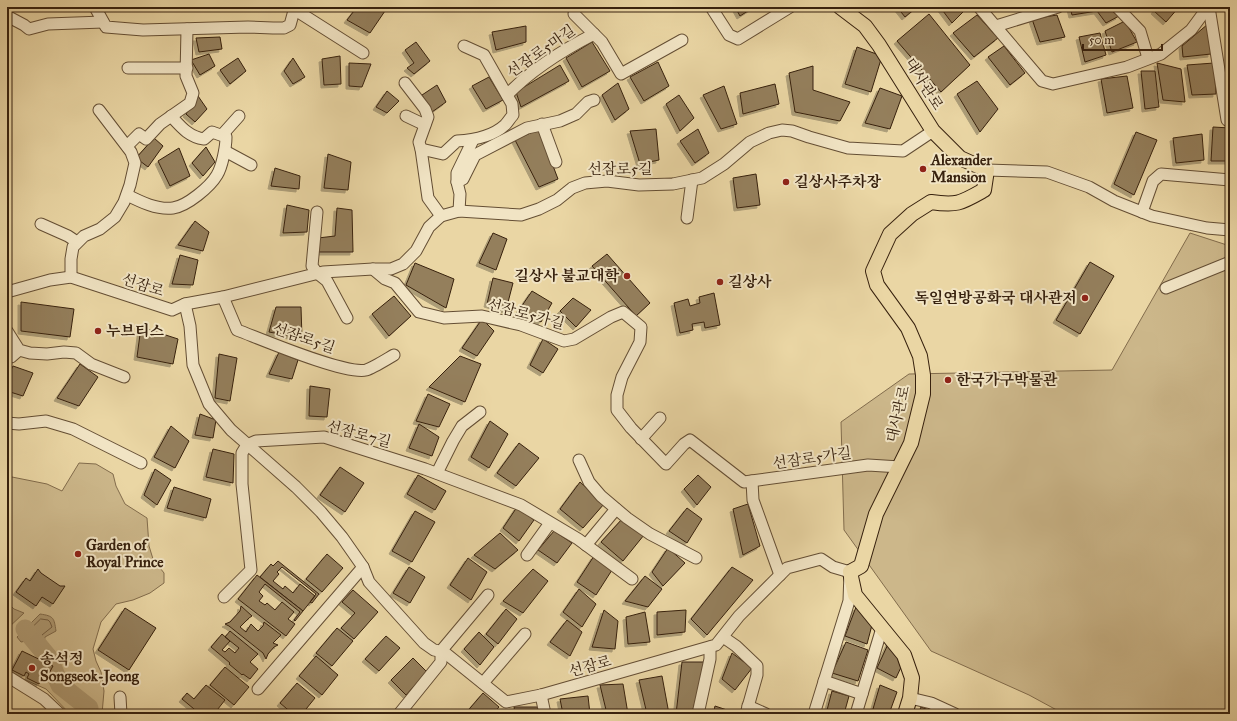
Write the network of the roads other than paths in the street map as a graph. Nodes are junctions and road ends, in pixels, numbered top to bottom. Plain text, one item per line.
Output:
1 (95, 7) edge
2 (294, 7) edge
3 (711, 7) edge
4 (790, 7) edge
5 (840, 7) edge
6 (979, 7) edge
7 (1058, 7) edge
8 (1117, 7) edge
9 (1209, 7) edge
10 (574, 14) dead end
11 (7, 16) edge
12 (103, 22) junction
13 (996, 26) junction
14 (186, 30) junction
15 (594, 34) junction
16 (682, 40) dead end
17 (464, 46) dead end
18 (363, 53) dead end
19 (1148, 58) junction
20 (128, 68) dead end
21 (187, 68) junction
22 (406, 83) dead end
23 (507, 95) junction
24 (594, 100) dead end
25 (98, 110) dead end
26 (171, 116) junction
27 (239, 116) dead end
28 (406, 116) dead end
29 (1227, 120) dead end
30 (542, 124) junction
31 (425, 125) junction
32 (933, 131) junction
33 (222, 135) junction
34 (473, 140) junction
35 (127, 146) junction
36 (421, 149) junction
37 (225, 151) junction
38 (556, 162) dead end
39 (251, 165) dead end
40 (987, 170) junction
41 (692, 180) junction
42 (1230, 180) edge
43 (457, 182) junction
44 (127, 195) junction
45 (459, 211) junction
46 (317, 212) dead end
47 (1142, 212) junction
48 (441, 216) junction
49 (688, 218) dead end
50 (40, 224) dead end
51 (1230, 230) edge
52 (77, 242) junction
53 (1230, 262) edge
54 (373, 269) junction
55 (317, 273) junction
56 (71, 277) junction
57 (1166, 288) dead end
58 (7, 292) edge
59 (223, 297) junction
60 (185, 304) junction
61 (347, 318) dead end
62 (7, 331) edge
63 (19, 350) junction
64 (394, 355) dead end
65 (7, 358) edge
66 (124, 377) dead end
67 (480, 412) dead end
68 (660, 418) dead end
69 (7, 423) edge
70 (641, 439) junction
71 (247, 445) junction
72 (579, 460) dead end
73 (141, 464) dead end
74 (900, 467) junction
75 (437, 473) junction
76 (752, 481) junction
77 (616, 509) junction
78 (550, 523) junction
79 (586, 545) junction
80 (527, 555) dead end
81 (696, 558) dead end
82 (363, 567) junction
83 (850, 572) junction
84 (780, 575) junction
85 (632, 579) dead end
86 (488, 595) dead end
87 (224, 597) dead end
88 (882, 628) junction
89 (525, 634) dead end
90 (723, 637) junction
91 (710, 647) junction
92 (441, 651) junction
93 (7, 676) edge
94 (824, 681) junction
95 (483, 683) junction
96 (258, 689) dead end
97 (862, 694) junction
98 (541, 695) junction
99 (120, 697) dead end
100 (910, 698) junction
101 (747, 710) edge
102 (60, 714) edge
103 (121, 714) edge
104 (399, 714) edge
105 (545, 714) edge
106 (698, 714) edge
107 (766, 714) edge
108 (814, 714) edge
109 (856, 714) edge
110 (905, 714) edge
111 (955, 714) edge

1 - 12 street
2 - 14 street
2 - 18 street
3 - 4 street
5 - 32 main road, 대사관로
6 - 13 street
7 - 13 street
8 - 19 street
9 - 19 street
9 - 29 street
10 - 15 street, 선잠로5마길
11 - 12 street
12 - 14 street
13 - 19 street
14 - 21 street
15 - 16 street, 선잠로5마길
15 - 23 street, 선잠로5마길
17 - 23 street, 선잠로5마길
20 - 21 street
21 - 26 street
22 - 31 street
23 - 34 street, 선잠로5마길
24 - 30 street
25 - 35 street
26 - 33 street
26 - 35 street
27 - 33 street
28 - 31 street
30 - 38 street
30 - 43 street
31 - 36 street
32 - 40 main road, 대사관로
32 - 41 street, 선잠로5길
33 - 37 street
34 - 36 street
34 - 43 street
35 - 44 street
36 - 48 street
37 - 39 street
37 - 44 street
40 - 47 street
40 - 74 main road, 대사관로
41 - 45 street, 선잠로5길
41 - 49 street
42 - 47 street
43 - 45 street
44 - 52 street
45 - 48 street, 선잠로5길
46 - 55 street
47 - 51 street
48 - 54 street
50 - 52 street
52 - 56 street
53 - 57 street
54 - 55 street
54 - 70 street, 선잠로5가길
55 - 59 street
55 - 61 street
56 - 58 street, 선잠로
56 - 60 street, 선잠로
59 - 60 street
59 - 64 street, 선잠로5길
60 - 71 street, 선잠로
62 - 63 street
63 - 65 street
63 - 66 street
67 - 75 street
68 - 70 street
69 - 73 street
70 - 76 street, 선잠로5가길
71 - 75 street, 선잠로7길
71 - 82 street, 선잠로
71 - 87 street
72 - 77 street
74 - 76 street, 선잠로5가길
74 - 83 main road, 대사관로
75 - 78 street, 선잠로7길
76 - 84 street
77 - 79 street
77 - 81 street
78 - 79 street, 선잠로7길
78 - 80 street
79 - 85 street, 선잠로7길
82 - 92 street, 선잠로
82 - 96 street
83 - 84 street, 선잠로
83 - 88 main road
83 - 94 street
84 - 90 street, 선잠로
86 - 92 street
88 - 97 street
88 - 100 main road
89 - 95 street
90 - 91 street, 선잠로
90 - 101 street
91 - 98 street, 선잠로
91 - 106 street
92 - 95 street, 선잠로
92 - 104 street
93 - 102 street
94 - 97 street
94 - 108 street
95 - 98 street, 선잠로
97 - 109 street
98 - 105 street
99 - 103 street
100 - 110 main road
100 - 111 street
101 - 107 street

